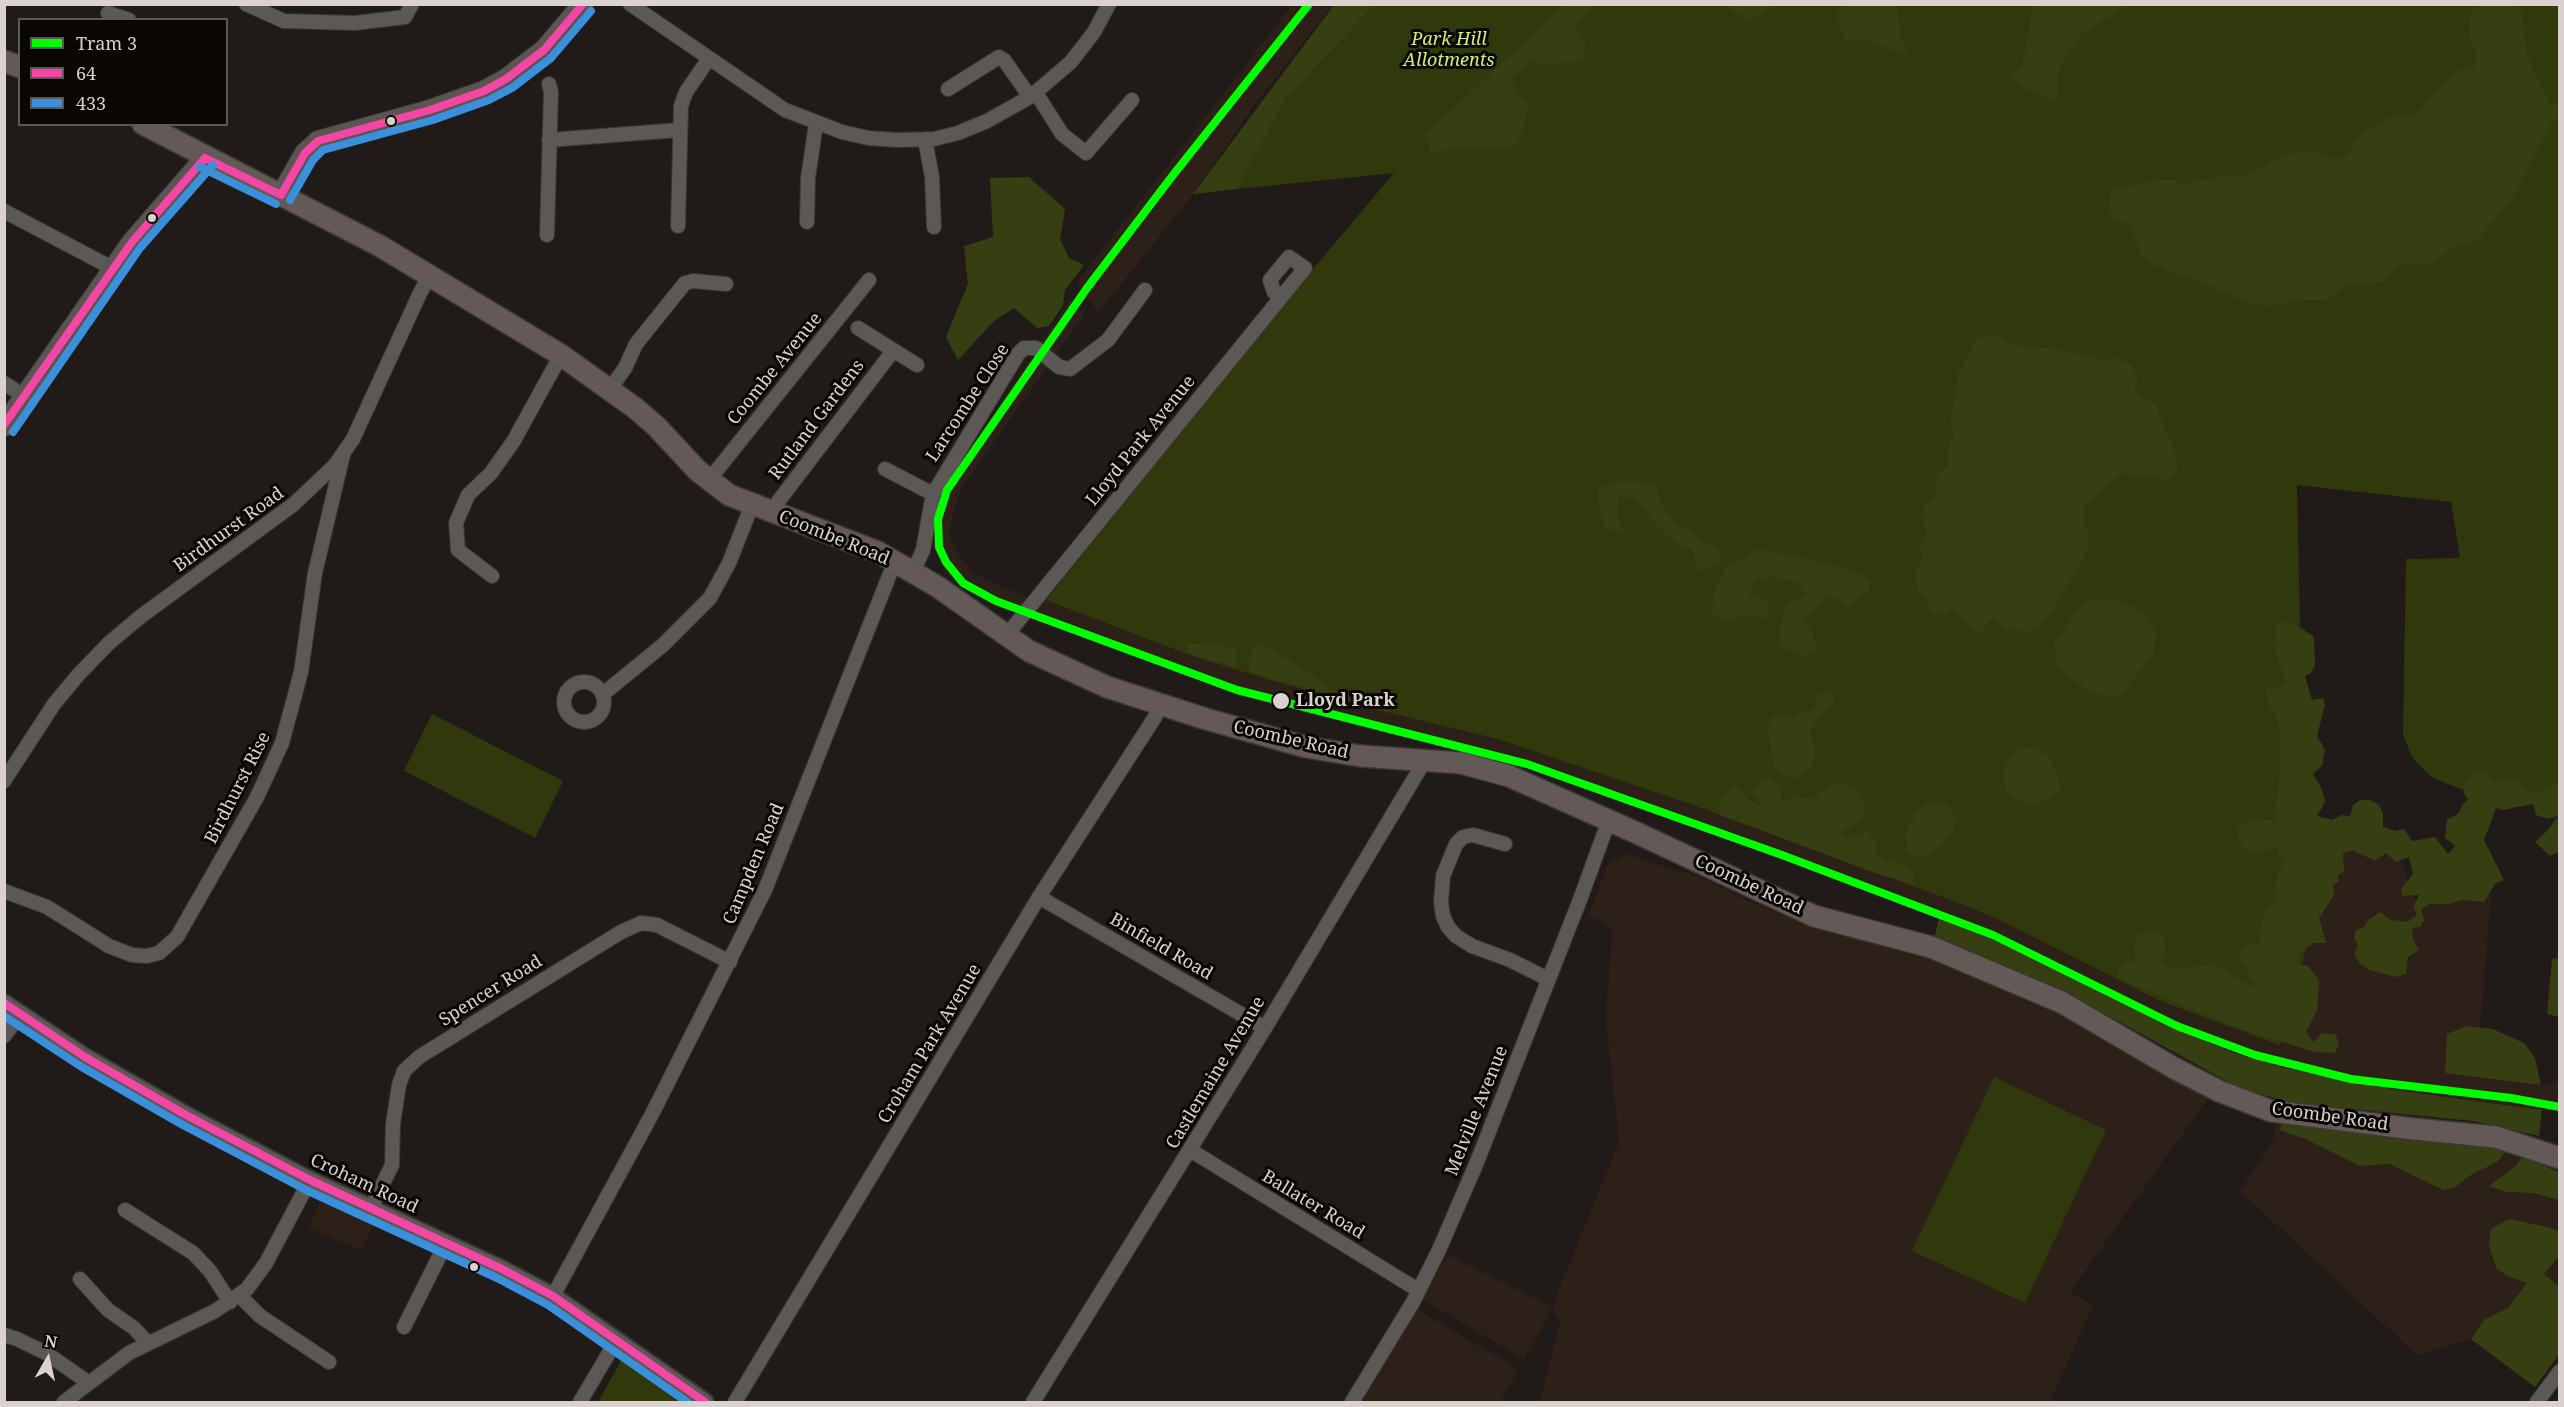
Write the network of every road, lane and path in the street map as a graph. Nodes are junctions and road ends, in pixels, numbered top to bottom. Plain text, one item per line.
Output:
1 (246, 4) edge
2 (412, 4) edge
3 (583, 4) edge
4 (630, 4) edge
5 (1109, 4) edge
6 (108, 13) dead end
7 (123, 18) edge
8 (708, 60) junction
9 (549, 84) dead end
10 (948, 89) dead end
11 (1033, 95) junction
12 (1132, 100) dead end
13 (816, 124) junction
14 (147, 126) edge
15 (679, 130) junction
16 (925, 139) junction
17 (549, 140) junction
18 (205, 158) junction
19 (281, 195) junction
20 (4, 211) edge
21 (807, 222) dead end
22 (678, 226) dead end
23 (934, 226) dead end
24 (547, 235) dead end
25 (112, 268) junction
26 (430, 275) junction
27 (869, 280) dead end
28 (726, 284) dead end
29 (1145, 290) dead end
30 (1281, 297) junction
31 (858, 328) dead end
32 (893, 351) junction
33 (561, 355) junction
34 (917, 365) dead end
35 (4, 383) edge
36 (610, 389) junction
37 (24, 396) junction
38 (4, 426) edge
39 (343, 455) junction
40 (885, 469) dead end
41 (708, 480) junction
42 (933, 494) junction
43 (752, 505) junction
44 (772, 513) junction
45 (904, 567) junction
46 (492, 576) dead end
47 (1006, 636) junction
48 (603, 694) dead end
49 (1160, 705) junction
50 (1423, 759) junction
51 (4, 781) edge
52 (1609, 819) junction
53 (1505, 844) dead end
54 (4, 891) edge
55 (1039, 897) junction
56 (730, 963) junction
57 (1548, 979) junction
58 (4, 1003) edge
59 (21, 1014) junction
60 (1265, 1028) junction
61 (4, 1036) edge
62 (1190, 1150) junction
63 (2559, 1158) edge
64 (310, 1180) junction
65 (125, 1210) dead end
66 (370, 1210) junction
67 (446, 1243) junction
68 (80, 1279) dead end
69 (1418, 1290) junction
70 (553, 1296) junction
71 (235, 1298) junction
72 (404, 1327) dead end
73 (4, 1335) edge
74 (616, 1341) junction
75 (148, 1343) junction
76 (329, 1362) dead end
77 (2559, 1371) edge
78 (89, 1383) junction
79 (75, 1400) edge
80 (580, 1402) edge
81 (705, 1402) edge
82 (735, 1402) edge
83 (1033, 1402) edge
84 (1352, 1402) edge
85 (2537, 1402) edge

1 - 2 street
3 - 19 main road
4 - 8 street
5 - 11 street
6 - 7 street
8 - 13 street
8 - 15 street
9 - 17 street
10 - 11 street
11 - 12 street
11 - 16 street
13 - 16 street
13 - 21 street
14 - 18 main road, Coombe Road
15 - 17 street
15 - 22 street
16 - 23 street
17 - 24 street
18 - 19 main road, Coombe Road
18 - 25 main road
19 - 26 main road, Coombe Road
20 - 25 street
25 - 37 main road
26 - 33 main road, Coombe Road
26 - 39 street, Birdhurst Road
27 - 41 street, Coombe Avenue
28 - 36 street
29 - 42 street, Larcombe Close
30 - 30 street, Lloyd Park Avenue
30 - 47 street, Lloyd Park Avenue
31 - 32 street, Rutland Gardens
32 - 34 street, Rutland Gardens
32 - 44 street, Rutland Gardens
33 - 36 main road, Coombe Road
33 - 46 street
35 - 37 street
36 - 41 main road, Coombe Road
37 - 38 main road
39 - 51 street, Birdhurst Road
39 - 54 street, Birdhurst Rise
40 - 42 street
41 - 43 main road, Coombe Road
42 - 45 street, Larcombe Close
43 - 44 main road, Coombe Road
43 - 48 street
44 - 45 main road, Coombe Road
45 - 47 main road, Coombe Road
45 - 56 street, Campden Road
47 - 49 main road, Coombe Road
49 - 50 main road, Coombe Road
49 - 55 street, Croham Park Avenue
50 - 52 main road, Coombe Road
50 - 60 street, Castlemaine Avenue
52 - 57 street, Melville Avenue
52 - 63 main road, Coombe Road
53 - 57 street
55 - 60 street, Binfield Road
55 - 82 street, Croham Park Avenue
56 - 66 street, Spencer Road
56 - 70 street, Campden Road
57 - 69 street, Melville Avenue
58 - 59 street, Croham Road
59 - 61 street
59 - 64 street, Croham Road
60 - 62 street, Castlemaine Avenue
62 - 69 street, Ballater Road
62 - 83 street, Castlemaine Avenue
64 - 66 street, Croham Road
64 - 71 street
65 - 71 street
66 - 67 street, Croham Road
67 - 70 street, Croham Road
67 - 72 street
68 - 75 street
69 - 84 street, Melville Avenue
70 - 74 street, Croham Road
71 - 75 street
71 - 76 street
73 - 78 street
74 - 80 street
74 - 81 street, Croham Road
75 - 78 street
77 - 85 street
78 - 79 street

